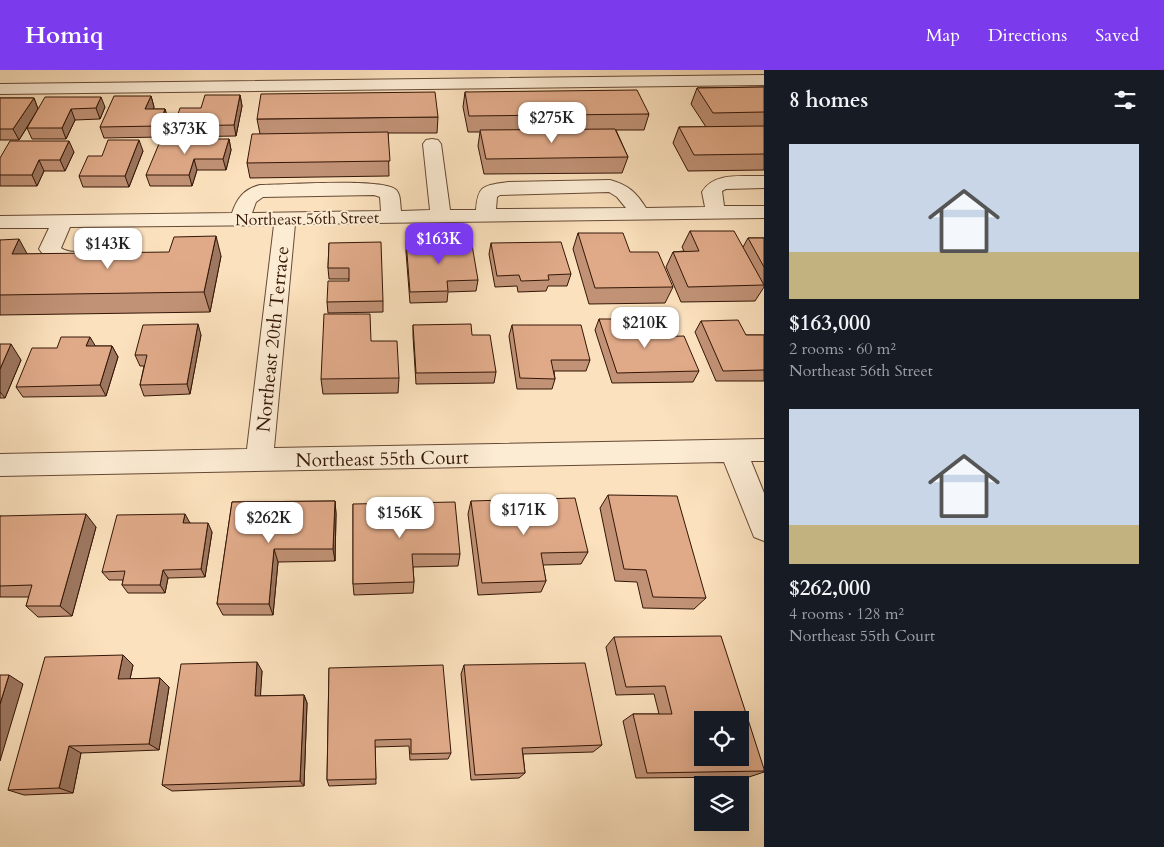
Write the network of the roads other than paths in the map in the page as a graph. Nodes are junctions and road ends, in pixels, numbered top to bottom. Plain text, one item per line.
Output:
1 (258, 78) edge
2 (764, 80) edge
3 (0, 89) edge
4 (432, 144) dead end
5 (764, 182) edge
6 (764, 212) edge
7 (717, 213) junction
8 (640, 214) junction
9 (442, 216) junction
10 (486, 216) junction
11 (392, 217) junction
12 (285, 218) junction
13 (240, 219) junction
14 (0, 222) edge
15 (62, 222) junction
16 (106, 258) edge
17 (764, 450) edge
18 (733, 451) junction
19 (259, 460) junction
20 (0, 465) edge
21 (764, 528) edge

1 - 2 street
1 - 3 street
4 - 9 street
5 - 7 street
6 - 7 street, Northeast 56th Street
7 - 8 street, Northeast 56th Street
8 - 10 street, Northeast 56th Street
8 - 10 street
9 - 10 street, Northeast 56th Street
9 - 11 street, Northeast 56th Street
11 - 12 street, Northeast 56th Street
11 - 13 street
12 - 13 street, Northeast 56th Street
12 - 19 street, Northeast 20th Terrace
13 - 15 street, Northeast 56th Street
14 - 15 street, Northeast 56th Street
15 - 16 street
17 - 18 street, Northeast 55th Court
18 - 19 street, Northeast 55th Court
18 - 21 street
19 - 20 street, Northeast 55th Court

